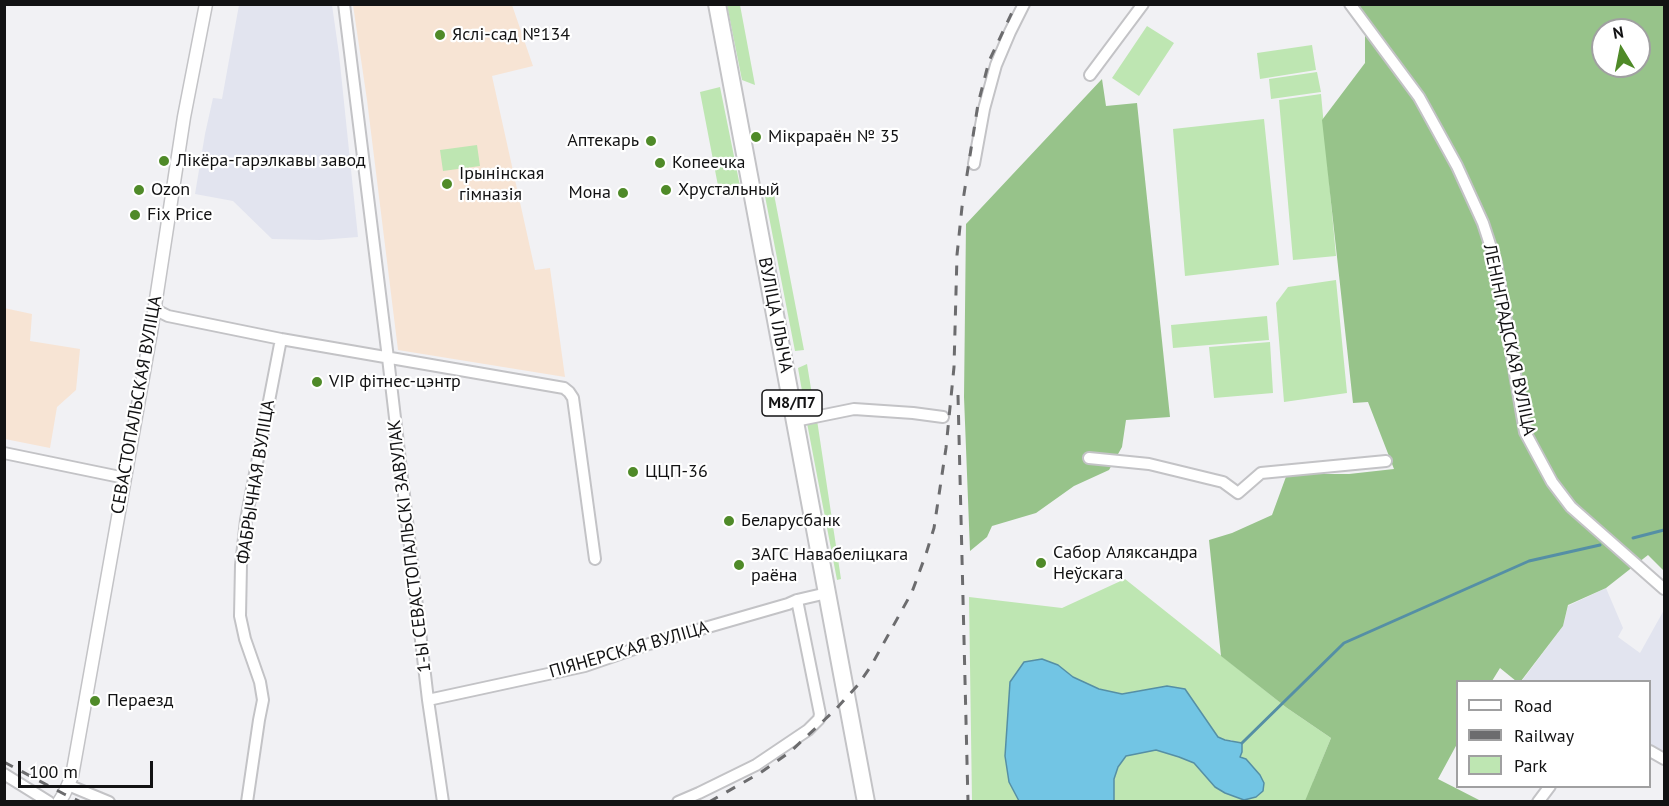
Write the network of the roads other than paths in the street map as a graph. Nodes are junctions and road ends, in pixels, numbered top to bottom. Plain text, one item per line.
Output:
1 (206, 4) edge
2 (344, 4) edge
3 (717, 4) edge
4 (1024, 4) edge
5 (1143, 4) edge
6 (1350, 4) edge
7 (1090, 75) dead end
8 (974, 164) dead end
9 (154, 309) junction
10 (281, 339) junction
11 (388, 358) junction
12 (943, 417) dead end
13 (795, 421) junction
14 (4, 453) edge
15 (1089, 458) dead end
16 (1386, 461) dead end
17 (125, 477) junction
18 (595, 559) dead end
19 (1665, 589) edge
20 (827, 593) junction
21 (797, 600) junction
22 (428, 700) junction
23 (1651, 752) edge
24 (1665, 759) edge
25 (4, 774) edge
26 (68, 785) junction
27 (1548, 788) edge
28 (50, 801) edge
29 (59, 801) edge
30 (109, 801) edge
31 (247, 801) edge
32 (443, 801) edge
33 (678, 801) edge
34 (866, 801) edge
35 (1538, 801) edge

1 - 9 street, СЕВАСТОПАЛЬСКАЯ ВУЛІЦА
2 - 11 street, 1-Ы СЕВАСТОПАЛЬСКІ ЗАВУЛАК
3 - 13 main road, ВУЛІЦА ІЛЬІЧА / М8/П7
4 - 8 street
5 - 7 street
6 - 19 street, ЛЕНІНГРАДСКАЯ ВУЛІЦА
9 - 10 street
9 - 17 street, СЕВАСТОПАЛЬСКАЯ ВУЛІЦА
10 - 11 street
10 - 31 street, ФАБРЫЧНАЯ ВУЛІЦА
11 - 18 street
11 - 22 street, 1-Ы СЕВАСТОПАЛЬСКІ ЗАВУЛАК
12 - 13 street
13 - 20 main road, ВУЛІЦА ІЛЬІЧА / М8/П7
14 - 17 street
15 - 16 street
17 - 26 street, СЕВАСТОПАЛЬСКАЯ ВУЛІЦА
20 - 21 street, ПІЯНЕРСКАЯ ВУЛІЦА
20 - 34 main road, ВУЛІЦА ІЛЬІЧА / М8/П7
21 - 22 street, ПІЯНЕРСКАЯ ВУЛІЦА
21 - 33 street
22 - 32 street, 1-Ы СЕВАСТОПАЛЬСКІ ЗАВУЛАК
23 - 24 street
25 - 28 street
26 - 29 street, СЕВАСТОПАЛЬСКАЯ ВУЛІЦА
26 - 30 street
27 - 35 street

